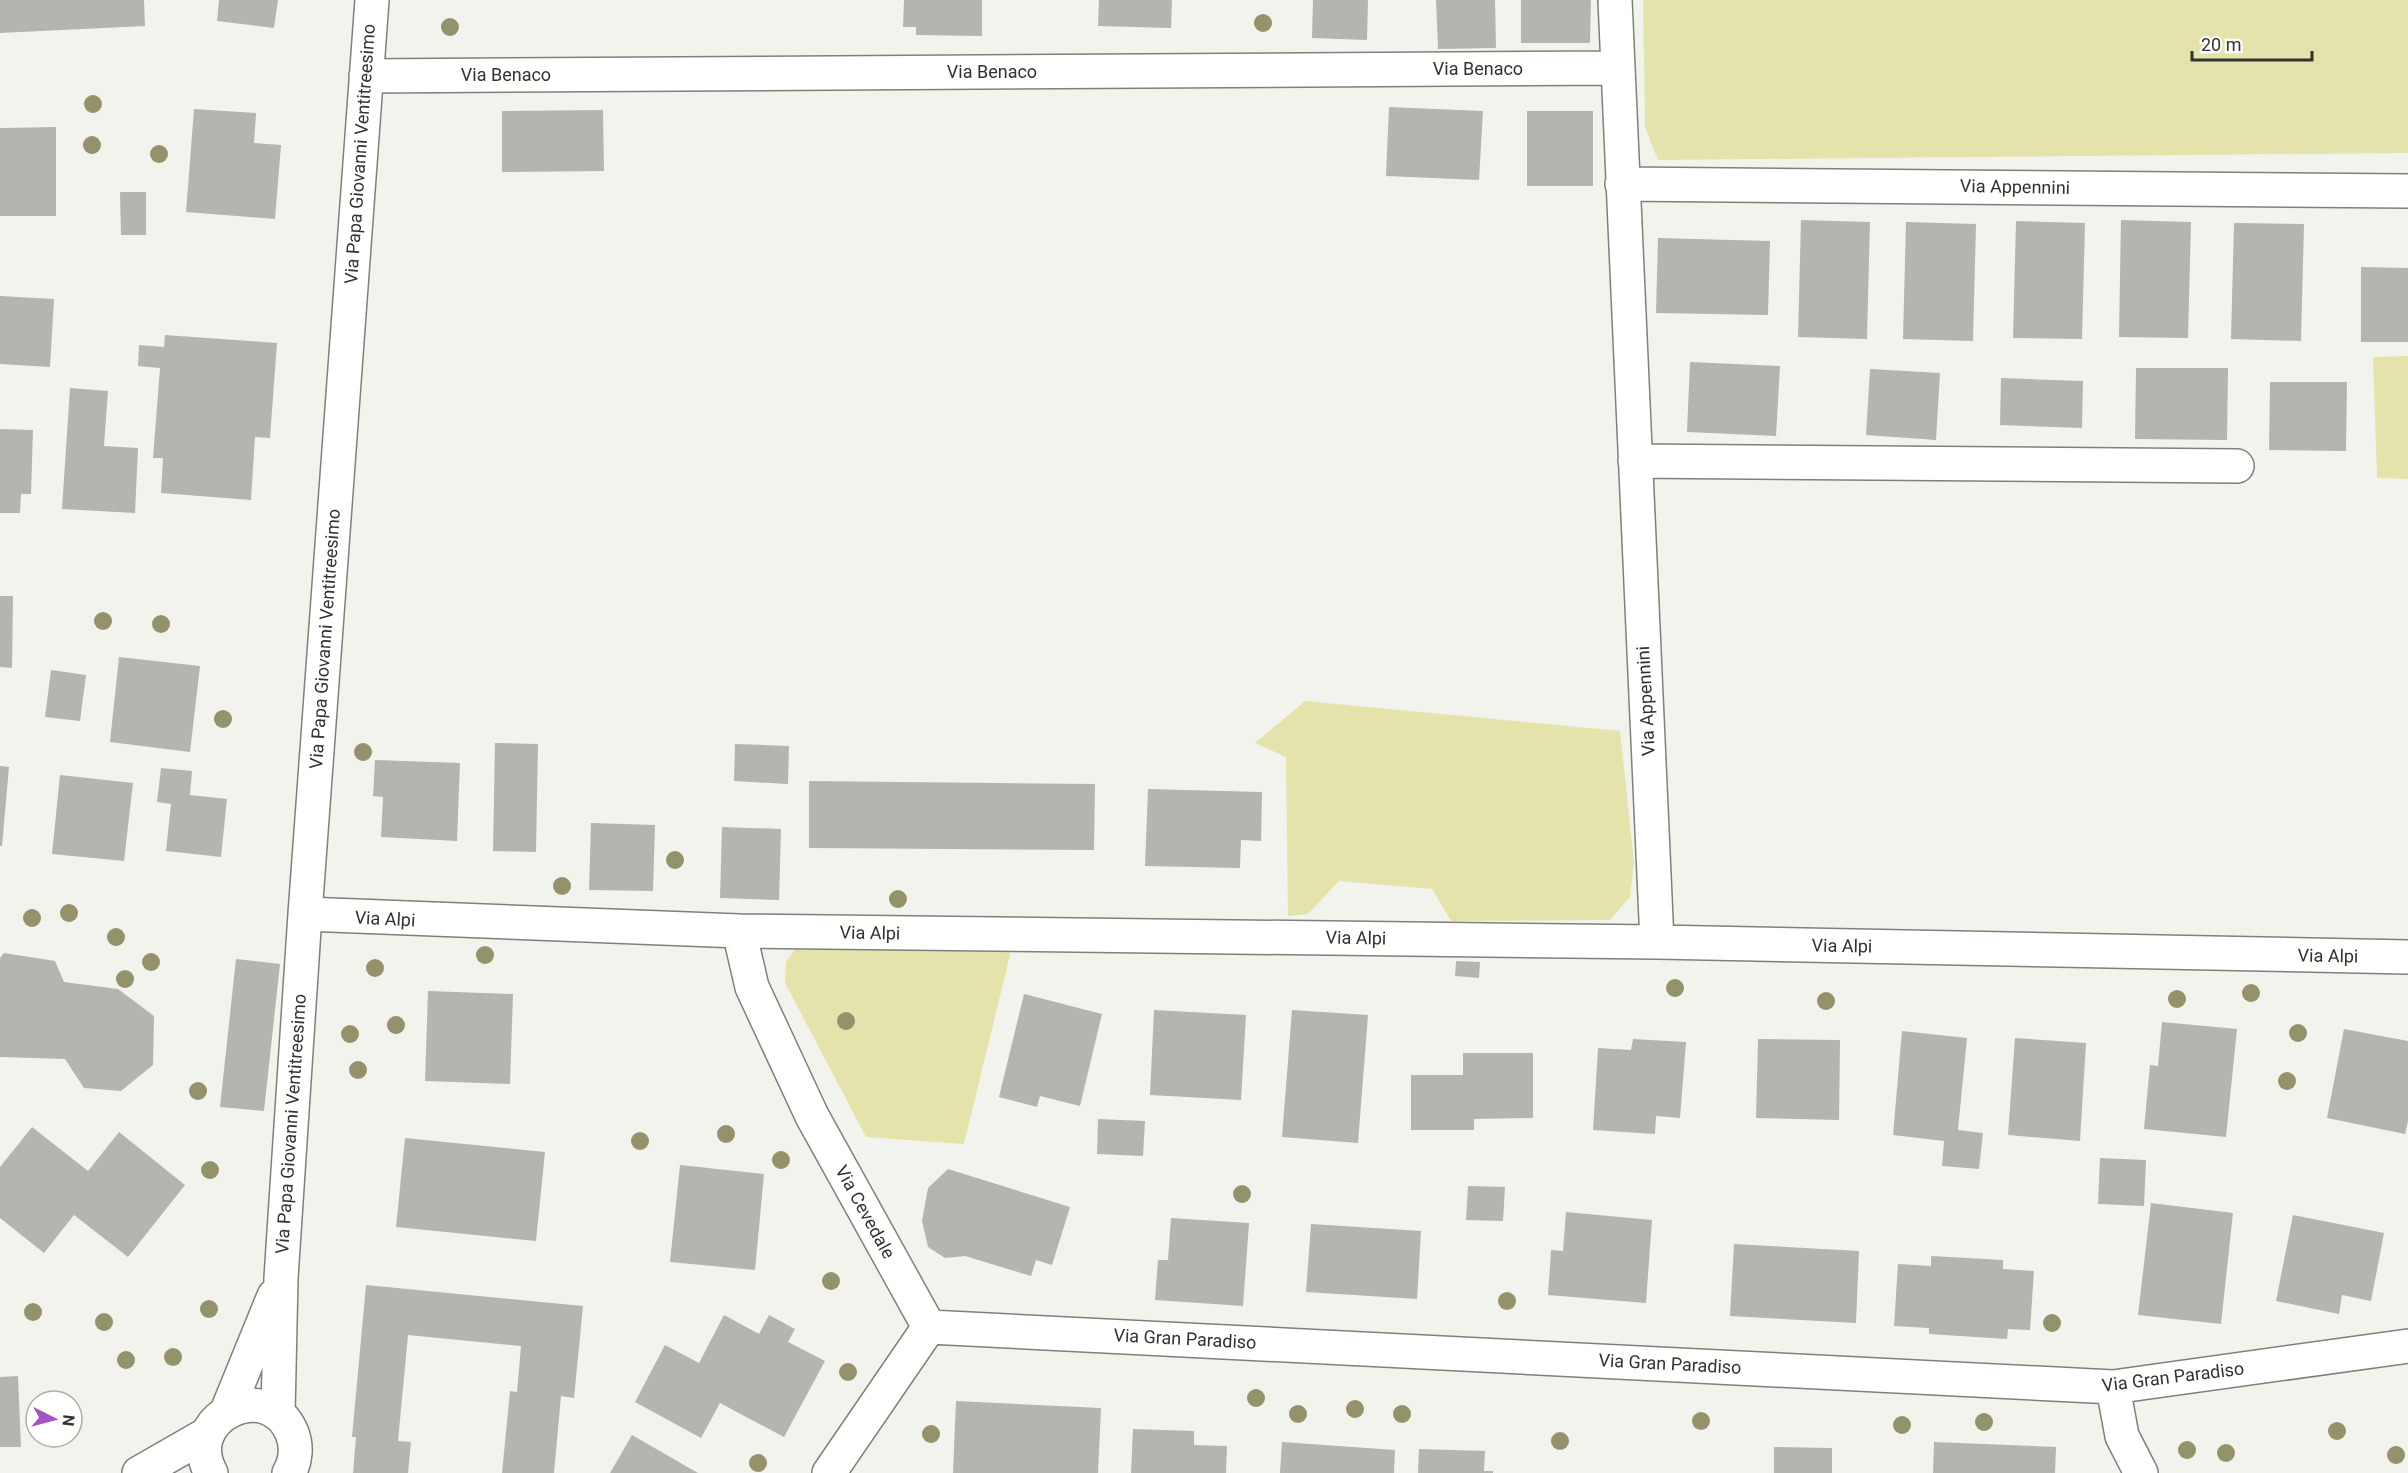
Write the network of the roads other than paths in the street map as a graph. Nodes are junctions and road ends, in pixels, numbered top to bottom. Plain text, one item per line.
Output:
1 (372, 0) edge
2 (1615, 0) edge
3 (1618, 68) junction
4 (366, 76) junction
5 (1622, 184) junction
6 (2408, 191) edge
7 (1635, 461) junction
8 (2237, 466) dead end
9 (305, 914) junction
10 (739, 931) junction
11 (1658, 942) junction
12 (2408, 957) edge
13 (281, 1278) junction
14 (929, 1327) junction
15 (2408, 1346) edge
16 (2112, 1387) junction
17 (278, 1414) junction
18 (217, 1423) junction
19 (139, 1473) edge
20 (211, 1473) edge
21 (289, 1473) edge
22 (829, 1473) edge
23 (2141, 1473) edge

1 - 4 street, Via Papa Giovanni Ventitreesimo
2 - 3 street, Via Appennini
3 - 4 street, Via Benaco
3 - 5 street, Via Appennini
4 - 9 street, Via Papa Giovanni Ventitreesimo
5 - 6 street, Via Appennini
5 - 7 street, Via Appennini
7 - 8 street
7 - 11 street, Via Appennini
9 - 10 street, Via Alpi
9 - 13 street, Via Papa Giovanni Ventitreesimo
10 - 11 street, Via Alpi
10 - 14 street, Via Cevedale
11 - 12 street, Via Alpi
13 - 17 street, Via Papa Giovanni Ventitreesimo
13 - 18 street, Via Papa Giovanni Ventitreesimo
14 - 16 street, Via Gran Paradiso
14 - 22 street
15 - 16 street, Via Gran Paradiso
16 - 23 street
17 - 18 street
17 - 21 street
18 - 19 street
18 - 20 street, Via Papa Giovanni Ventitreesimo

